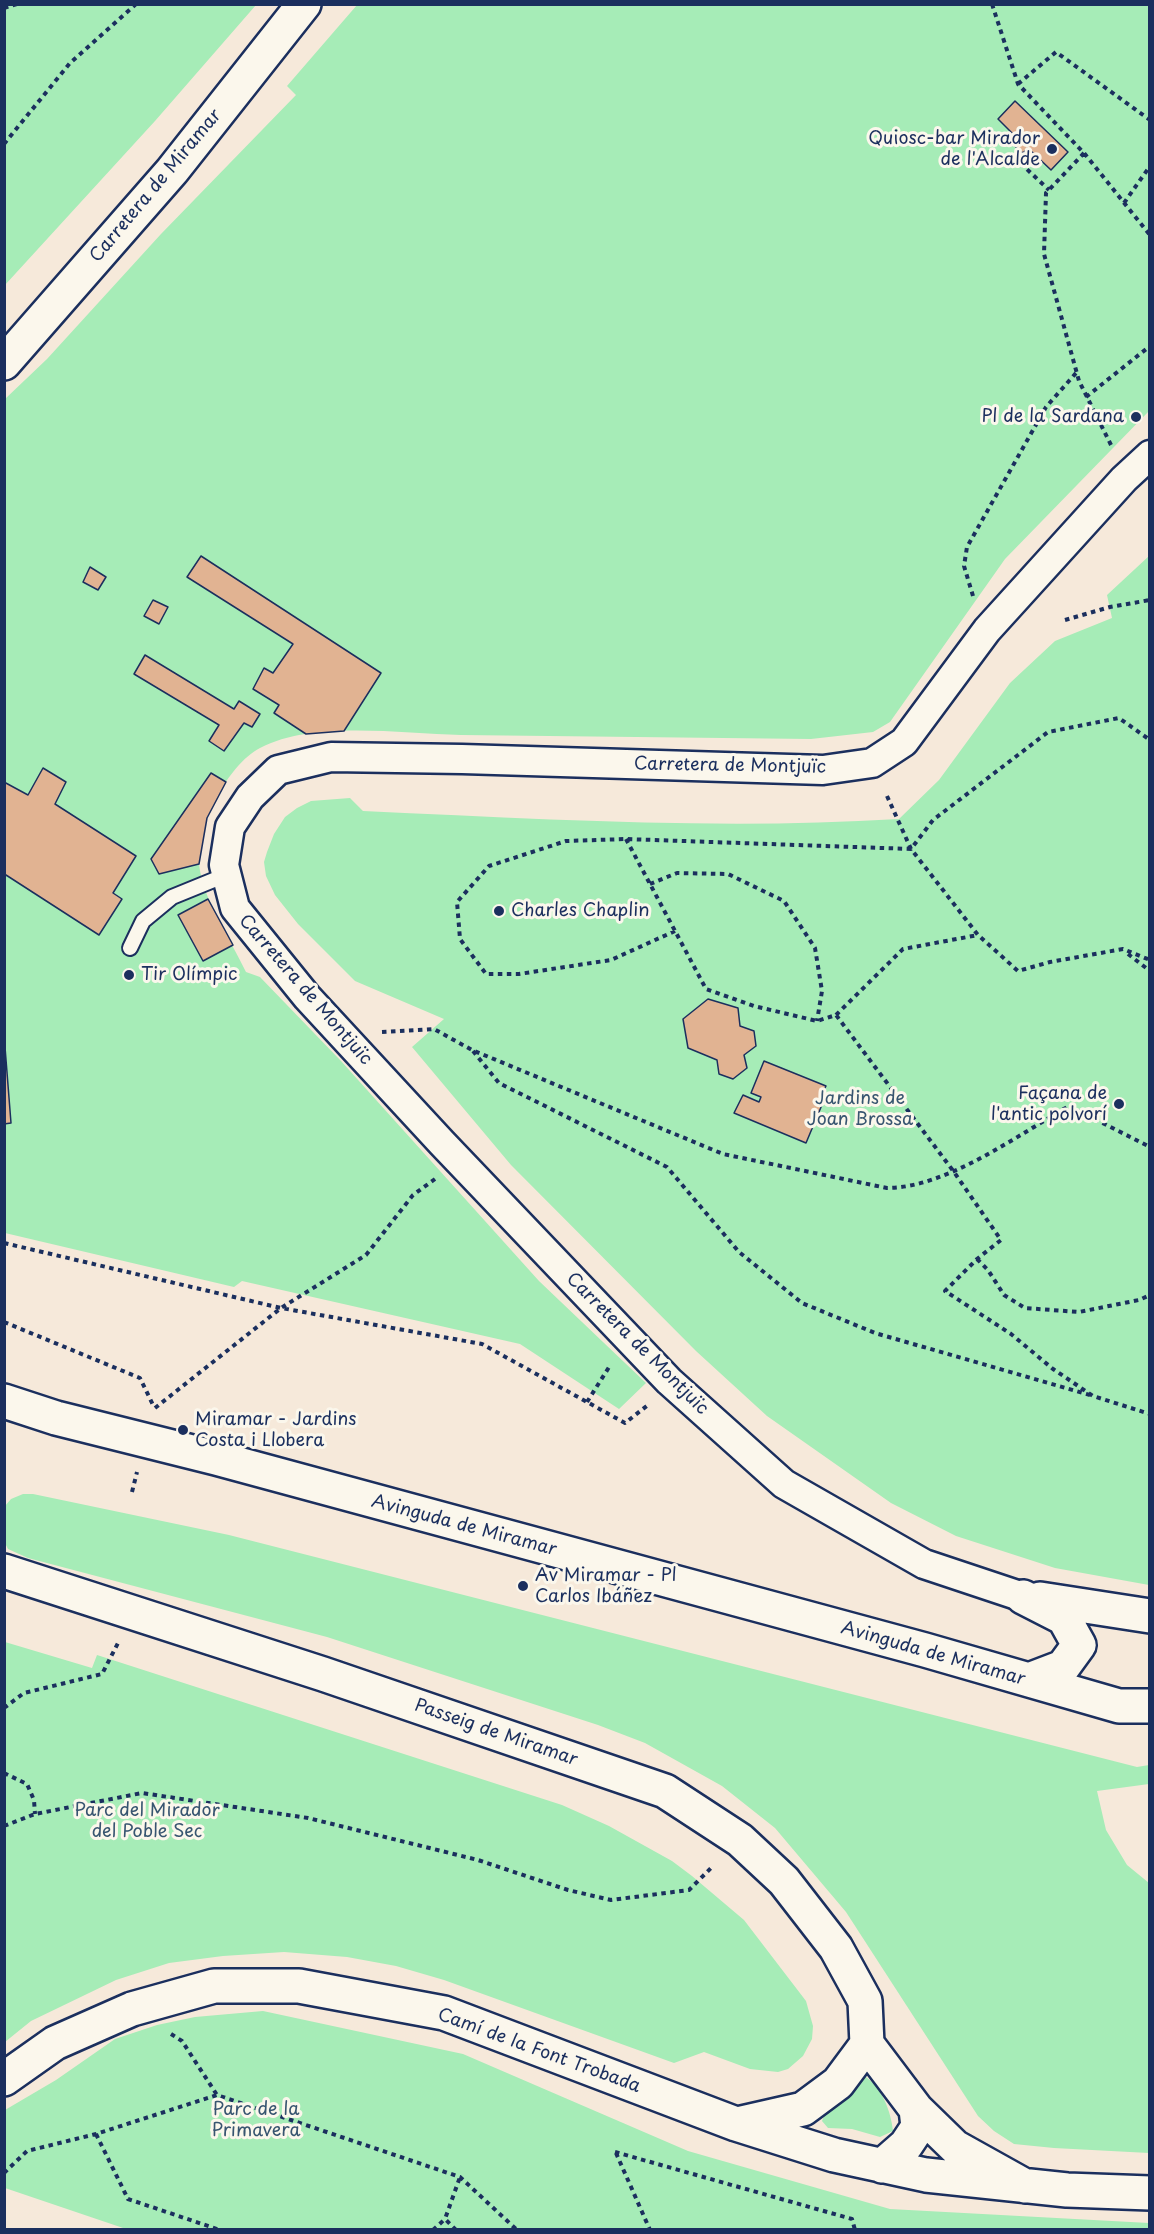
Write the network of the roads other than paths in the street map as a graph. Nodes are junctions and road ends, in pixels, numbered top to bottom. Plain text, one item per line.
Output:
1 (304, 4) edge
2 (4, 363) edge
3 (1149, 454) edge
4 (226, 875) junction
5 (130, 948) dead end
6 (4, 1401) edge
7 (4, 1413) edge
8 (56, 1418) junction
9 (4, 1571) edge
10 (1023, 1597) junction
11 (1149, 1616) edge
12 (1029, 1680) junction
13 (1149, 1706) edge
14 (867, 2044) junction
15 (4, 2079) edge
16 (803, 2109) junction
17 (916, 2109) junction
18 (736, 2124) junction
19 (834, 2156) junction
20 (882, 2166) junction
21 (1025, 2186) junction
22 (1149, 2193) edge

1 - 2 street, Carretera de Miramar
3 - 4 street, Carretera de Montjuïc
4 - 5 lane
4 - 10 street, Carretera de Montjuïc
6 - 8 street, Avinguda de Miramar
7 - 8 street, Avinguda de Miramar
8 - 12 street, Avinguda de Miramar
9 - 14 street, Passeig de Miramar
10 - 11 street
10 - 12 street
12 - 13 street, Avinguda de Miramar
14 - 16 street
14 - 17 street
15 - 18 street, Camí de la Font Trobada
16 - 18 street
16 - 19 street
17 - 20 street
17 - 21 street
18 - 19 street, Camí de la Font Trobada
19 - 20 street, Camí de la Font Trobada
20 - 21 street
21 - 22 street

